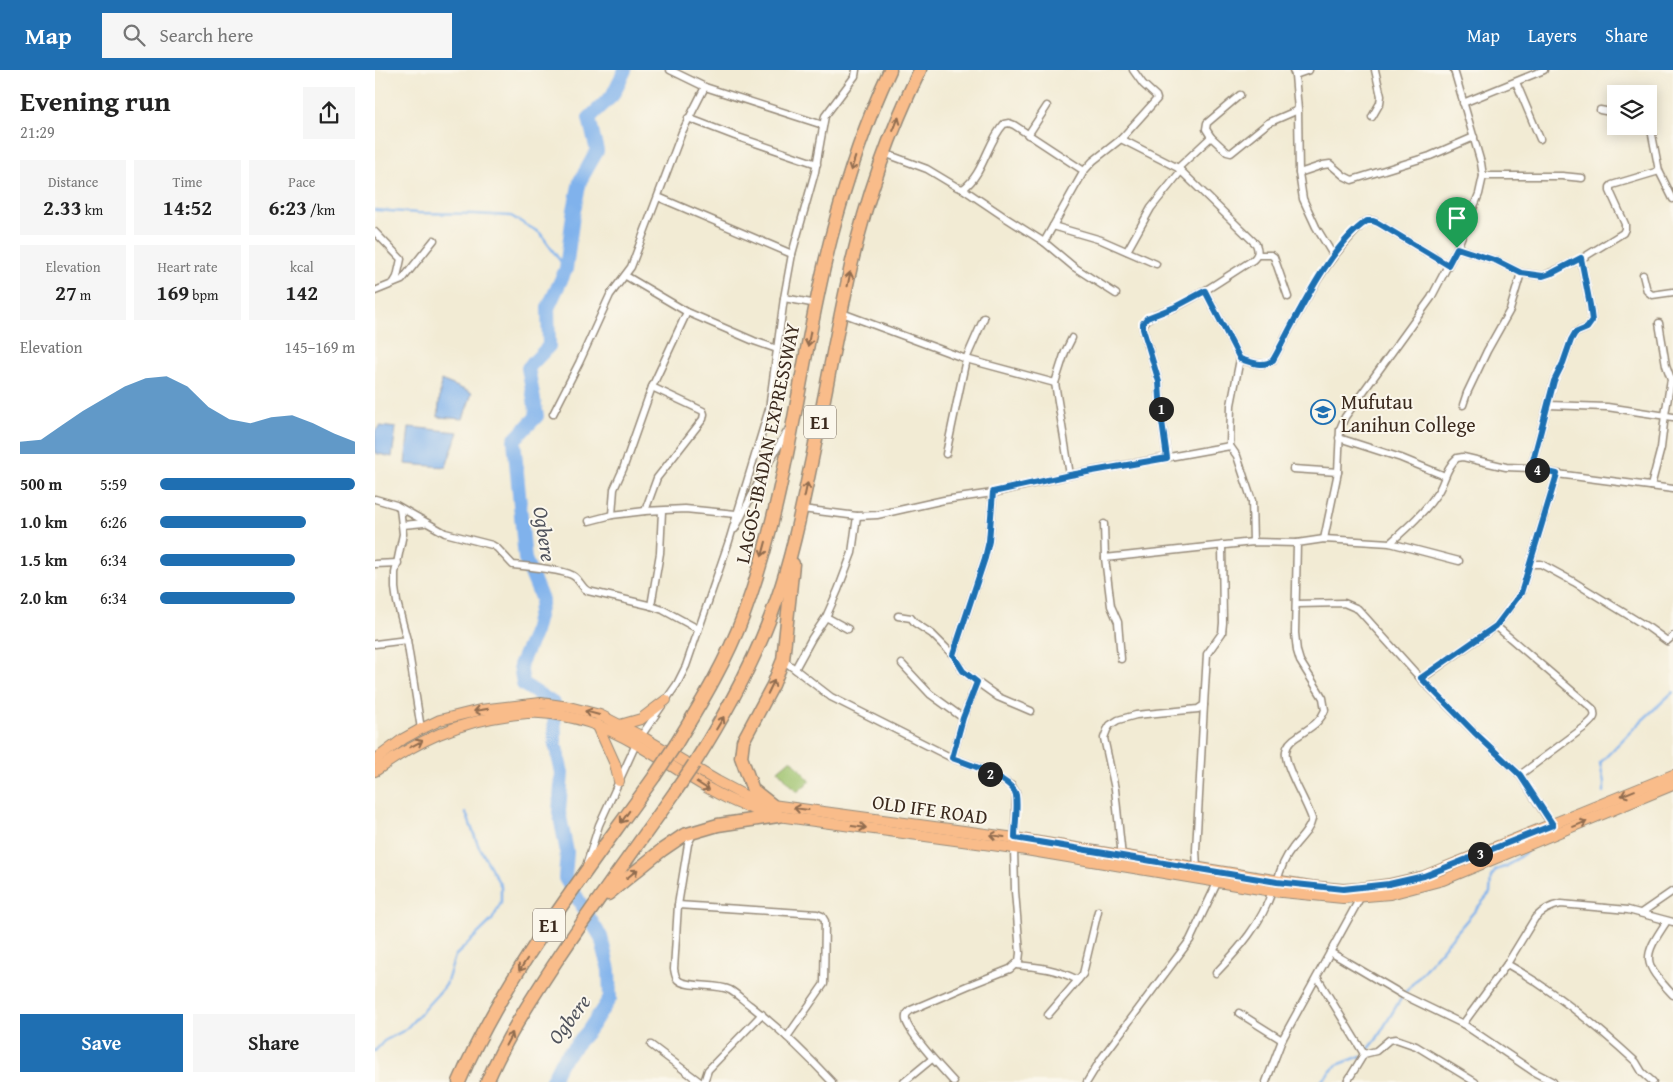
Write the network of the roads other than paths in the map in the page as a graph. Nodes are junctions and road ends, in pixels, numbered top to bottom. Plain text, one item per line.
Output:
1 (670, 70) edge
2 (857, 70) edge
3 (890, 70) edge
4 (920, 70) edge
5 (1133, 70) edge
6 (1309, 70) edge
7 (1375, 70) edge
8 (1454, 70) edge
9 (1544, 70) edge
10 (1294, 73) edge
11 (1516, 82) junction
12 (705, 87) junction
13 (1240, 95) dead end
14 (1463, 103) junction
15 (1047, 106) dead end
16 (1298, 110) junction
17 (1600, 110) dead end
18 (1607, 111) edge
19 (1372, 117) dead end
20 (689, 118) junction
21 (823, 125) junction
22 (1028, 134) junction
23 (1652, 135) edge
24 (1211, 137) junction
25 (1474, 138) junction
26 (1121, 139) junction
27 (1540, 139) dead end
28 (884, 153) junction
29 (817, 164) junction
30 (1179, 169) junction
31 (1084, 172) junction
32 (1659, 172) junction
33 (1299, 173) junction
34 (1483, 176) junction
35 (1582, 178) dead end
36 (963, 189) junction
37 (1673, 196) edge
38 (658, 197) junction
39 (1053, 226) junction
40 (375, 232) edge
41 (434, 240) dead end
42 (1044, 242) junction
43 (1457, 248) junction
44 (1127, 251) junction
45 (792, 254) junction
46 (1258, 255) junction
47 (1333, 255) junction
48 (1581, 258) junction
49 (1156, 264) dead end
50 (1448, 265) junction
51 (1521, 273) junction
52 (1643, 275) dead end
53 (626, 276) junction
54 (394, 282) junction
55 (375, 291) edge
56 (1205, 291) junction
57 (1673, 292) edge
58 (1116, 294) dead end
59 (1288, 297) dead end
60 (784, 298) junction
61 (817, 304) junction
62 (687, 312) junction
63 (842, 313) junction
64 (984, 318) dead end
65 (1659, 323) dead end
66 (1072, 338) dead end
67 (777, 349) junction
68 (965, 359) junction
69 (1240, 359) junction
70 (1055, 383) junction
71 (652, 386) junction
72 (1463, 405) dead end
73 (1548, 406) junction
74 (553, 414) dead end
75 (1665, 415) junction
76 (1673, 417) edge
77 (794, 418) junction
78 (1339, 438) junction
79 (1229, 446) junction
80 (946, 454) dead end
81 (1167, 458) junction
82 (1531, 468) junction
83 (1293, 469) dead end
84 (1337, 472) junction
85 (1557, 474) junction
86 (1070, 475) junction
87 (1445, 476) junction
88 (1651, 486) junction
89 (1673, 489) edge
90 (993, 492) junction
91 (375, 499) edge
92 (400, 508) junction
93 (802, 509) junction
94 (645, 511) junction
95 (662, 511) junction
96 (736, 514) junction
97 (612, 515) junction
98 (857, 516) junction
99 (589, 521) dead end
100 (426, 523) junction
101 (1104, 524) dead end
102 (403, 525) junction
103 (1324, 539) junction
104 (794, 540) junction
105 (729, 541) junction
106 (1253, 542) junction
107 (1297, 542) junction
108 (1390, 543) junction
109 (1222, 545) junction
110 (1105, 558) junction
111 (1459, 560) dead end
112 (398, 563) junction
113 (375, 564) edge
114 (1531, 564) junction
115 (1297, 604) junction
116 (651, 606) junction
117 (898, 616) dead end
118 (826, 617) junction
119 (1496, 626) junction
120 (698, 629) junction
121 (848, 629) dead end
122 (1673, 636) edge
123 (407, 640) junction
124 (375, 644) edge
125 (953, 655) junction
126 (1121, 659) dead end
127 (783, 660) junction
128 (901, 664) dead end
129 (795, 670) junction
130 (1421, 678) junction
131 (977, 682) junction
132 (666, 700) junction
133 (1205, 705) junction
134 (540, 708) junction
135 (1031, 711) dead end
136 (568, 712) junction
137 (963, 718) junction
138 (597, 724) junction
139 (620, 725) junction
140 (421, 728) junction
141 (639, 740) junction
142 (952, 758) junction
143 (375, 760) edge
144 (375, 771) edge
145 (1520, 775) junction
146 (1673, 775) edge
147 (619, 781) junction
148 (1673, 785) edge
149 (775, 810) junction
150 (1553, 825) junction
151 (695, 831) junction
152 (1015, 843) junction
153 (1038, 847) junction
154 (1492, 854) junction
155 (1122, 856) junction
156 (1197, 868) junction
157 (583, 877) junction
158 (1218, 881) junction
159 (1274, 886) junction
160 (1673, 891) edge
161 (1360, 898) junction
162 (595, 905) junction
163 (678, 905) junction
164 (1098, 911) dead end
165 (1641, 913) junction
166 (1670, 922) edge
167 (1330, 952) junction
168 (1507, 964) junction
169 (1016, 965) junction
170 (1216, 973) dead end
171 (1317, 977) junction
172 (1078, 980) junction
173 (1673, 995) edge
174 (1239, 1013) dead end
175 (762, 1014) junction
176 (1048, 1015) dead end
177 (1463, 1024) junction
178 (787, 1038) junction
179 (1282, 1040) junction
180 (651, 1045) dead end
181 (1364, 1054) junction
182 (932, 1058) junction
183 (459, 1082) edge
184 (487, 1082) edge
185 (702, 1082) edge
186 (832, 1082) edge
187 (904, 1082) edge
188 (954, 1082) edge
189 (1087, 1082) edge
190 (1267, 1082) edge
191 (1347, 1082) edge
192 (1475, 1082) edge
193 (1553, 1082) edge
194 (1653, 1082) edge

1 - 12 street
2 - 21 street
3 -> 61 highway, LAGOS-IBADAN EXPRESSWAY / E1
28 -> 4 highway, E1
5 - 26 street
6 - 10 street
7 - 19 street
8 - 14 street
9 - 11 street
10 - 16 street
11 - 14 street
11 - 27 street
12 - 20 street
12 - 21 street
13 - 24 street
14 - 25 street
15 - 22 street
16 - 24 street
16 - 33 street
17 - 18 street
20 - 29 street
20 - 38 street
21 - 29 street
22 - 31 street
22 - 36 street
23 - 32 street
24 - 30 street
25 - 33 street
25 - 34 street
26 - 30 street
26 - 31 street
28 - 36 street
63 -> 28 highway, E1
29 - 45 street
30 - 44 street
30 - 46 street
31 - 39 street
32 - 37 street
32 - 48 street
33 - 47 street
34 - 35 street
34 - 43 street
36 - 42 street
38 - 45 street
38 - 53 street
39 - 42 street
39 - 44 street
40 - 54 street
41 - 54 street
42 - 58 street
43 - 50 street
43 - 51 street
44 - 49 street
45 - 60 street
46 - 56 street
46 - 59 street
47 - 50 street
47 - 69 street
48 - 51 street
48 - 73 street
50 - 78 street
51 - 72 street
52 - 57 street
53 - 62 street
53 - 74 street
54 - 55 street
56 - 69 street
56 - 81 street
60 - 61 street
60 - 67 street
61 -> 77 highway, LAGOS-IBADAN EXPRESSWAY / E1
62 - 67 street
62 - 71 street
63 - 68 street
93 -> 63 highway, E1
64 - 68 street
65 - 75 street
66 - 70 street
67 - 96 street
68 - 70 street
68 - 80 street
69 - 79 street
70 - 86 street
71 - 94 street
71 - 97 street
73 - 75 street
73 - 82 street
75 - 76 street
75 - 88 street
77 - 105 street
77 -> 157 highway, LAGOS-IBADAN EXPRESSWAY / E1, bridge
78 - 84 street
78 - 87 street
79 - 81 street
79 - 106 street
81 - 86 street
82 - 85 street
82 - 87 street
83 - 84 street
84 - 103 street
85 - 88 street
85 - 114 street
86 - 90 street
87 - 108 street
88 - 89 street
90 - 98 street
90 - 125 street
91 - 92 street
92 - 100 street
92 - 102 street
93 - 98 street
93 - 104 highway, E1
94 - 95 street
94 - 97 street
95 - 96 street
95 - 116 street
96 - 105 street
97 - 99 street
98 - 118 street
100 - 102 street
100 - 116 street
101 - 110 street
102 - 112 street
103 - 107 street
103 - 108 street
104 - 127 highway
162 -> 104 highway, E1, bridge
105 - 120 street
106 - 107 street
106 - 109 street
107 - 115 street
108 - 111 street
109 - 110 street
109 - 133 street
110 - 126 street
112 - 113 street
112 - 123 street
114 - 119 street
114 - 122 street
115 - 130 street
115 - 159 street
116 - 120 street
117 - 125 street
118 - 121 street
118 - 129 street
119 - 130 street
119 - 145 street
120 - 132 street
123 - 124 street
123 - 140 street
125 - 131 street
127 - 129 street
149 -> 127 highway
128 - 137 street
129 - 142 street
130 - 145 street
131 - 135 street
131 - 137 street
132 - 139 main road
132 - 141 street
133 - 155 street
133 - 156 street
134 - 136 main road, OLD IFE ROAD
134 -> 140 main road, OLD IFE ROAD
144 -> 134 main road, OLD IFE ROAD
136 - 138 main road, OLD IFE ROAD
139 -> 136 main road, OLD IFE ROAD
137 - 142 street
138 - 141 main road, OLD IFE ROAD
138 - 147 main road
139 - 141 main road, OLD IFE ROAD
140 - 143 main road, OLD IFE ROAD
141 - 147 street
141 - 149 main road, OLD IFE ROAD
142 - 152 street
145 - 150 street
146 -> 150 main road, OLD IFE ROAD
147 - 157 street
154 -> 148 main road, OLD IFE ROAD
149 - 151 highway
149 - 152 main road, OLD IFE ROAD
150 - 154 main road, OLD IFE ROAD
162 -> 151 highway
151 - 163 street
152 - 153 main road, OLD IFE ROAD
152 - 169 street
153 - 155 main road, OLD IFE ROAD
153 - 158 main road, OLD IFE ROAD
154 - 159 main road, OLD IFE ROAD
154 - 161 main road, OLD IFE ROAD
155 - 156 main road, OLD IFE ROAD
156 - 159 main road, OLD IFE ROAD
157 -> 183 highway, LAGOS-IBADAN EXPRESSWAY / E1
158 - 159 main road, OLD IFE ROAD
158 - 189 street
159 - 161 main road, OLD IFE ROAD
159 - 170 street
160 - 165 street
161 - 167 street
184 -> 162 highway, E1
163 - 175 street
163 - 178 street
164 - 172 street
165 - 166 street
165 - 168 street
166 - 173 street
167 - 171 street
167 - 177 street
168 - 177 street
168 - 194 street
169 - 172 street
169 - 182 street
171 - 179 street
171 - 181 street
172 - 176 street
174 - 179 street
175 - 178 street
175 - 185 street
177 - 193 street
178 - 186 street
179 - 190 street
180 - 185 street
181 - 191 street
181 - 192 street
182 - 187 street
182 - 188 street

